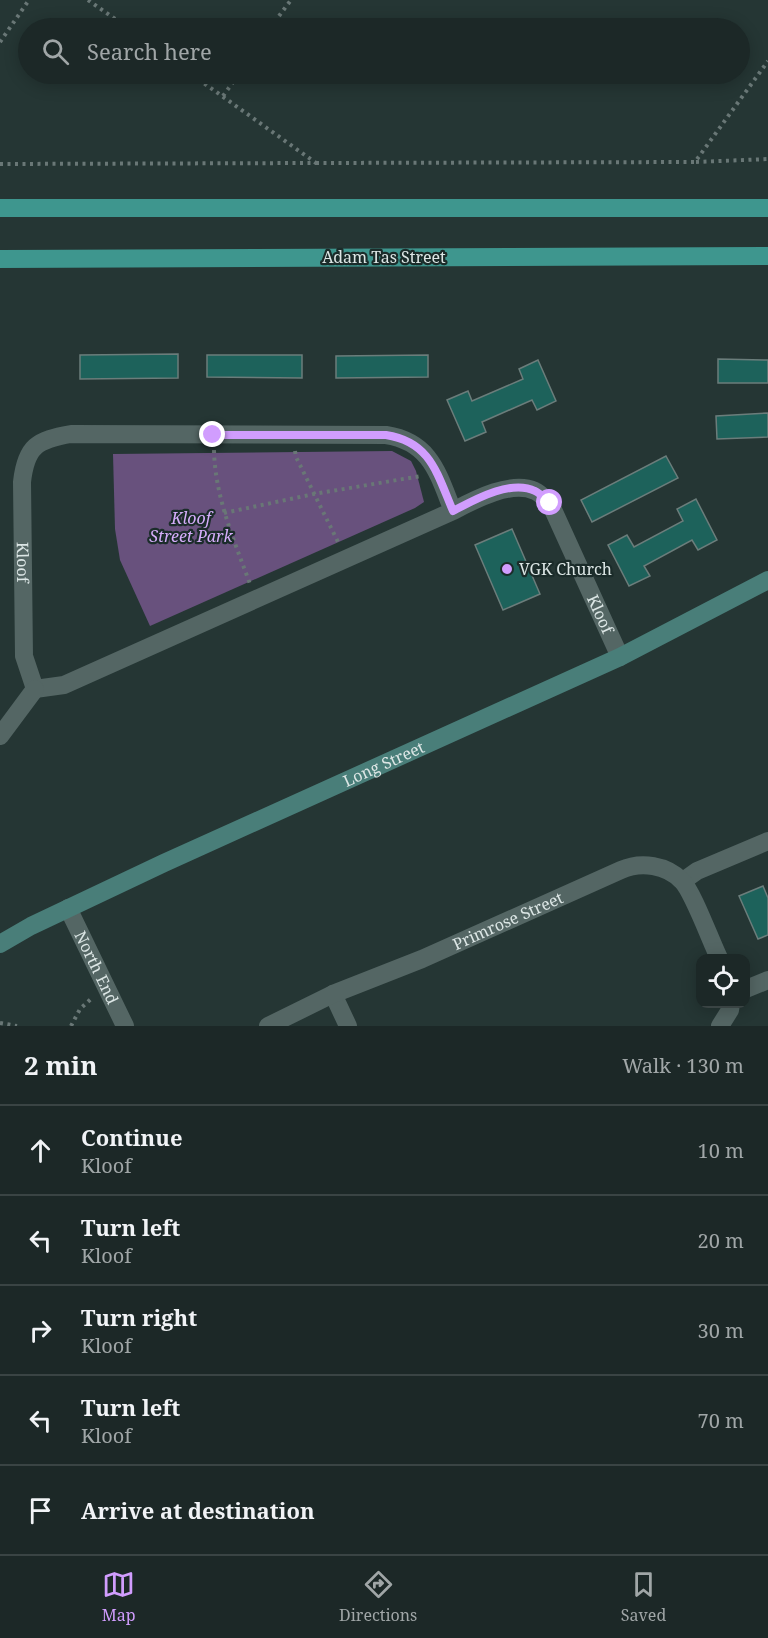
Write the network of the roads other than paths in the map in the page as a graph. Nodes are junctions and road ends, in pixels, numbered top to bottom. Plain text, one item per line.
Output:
1 (0, 208) edge
2 (768, 208) edge
3 (768, 256) edge
4 (0, 259) edge
5 (453, 511) junction
6 (768, 580) edge
7 (620, 657) junction
8 (35, 689) junction
9 (0, 736) edge
10 (768, 841) edge
11 (683, 881) junction
12 (68, 908) junction
13 (0, 944) edge
14 (717, 954) edge
15 (768, 980) edge
16 (750, 987) edge
17 (333, 994) junction
18 (730, 1008) edge
19 (125, 1026) edge
20 (268, 1026) edge
21 (348, 1026) edge
22 (720, 1026) edge

1 - 2 main road
3 - 4 main road, Adam Tas Street
5 - 7 street, Kloof
5 - 8 street, Kloof
5 - 8 street, Kloof
6 - 7 street, Long Street
7 - 12 street, Long Street
8 - 9 street
10 - 11 street
11 - 14 street
11 - 17 street, Primrose Street
12 - 13 street, Long Street
12 - 19 street, North End
15 - 16 street
17 - 20 street, Primrose Street
17 - 21 street
18 - 22 street

